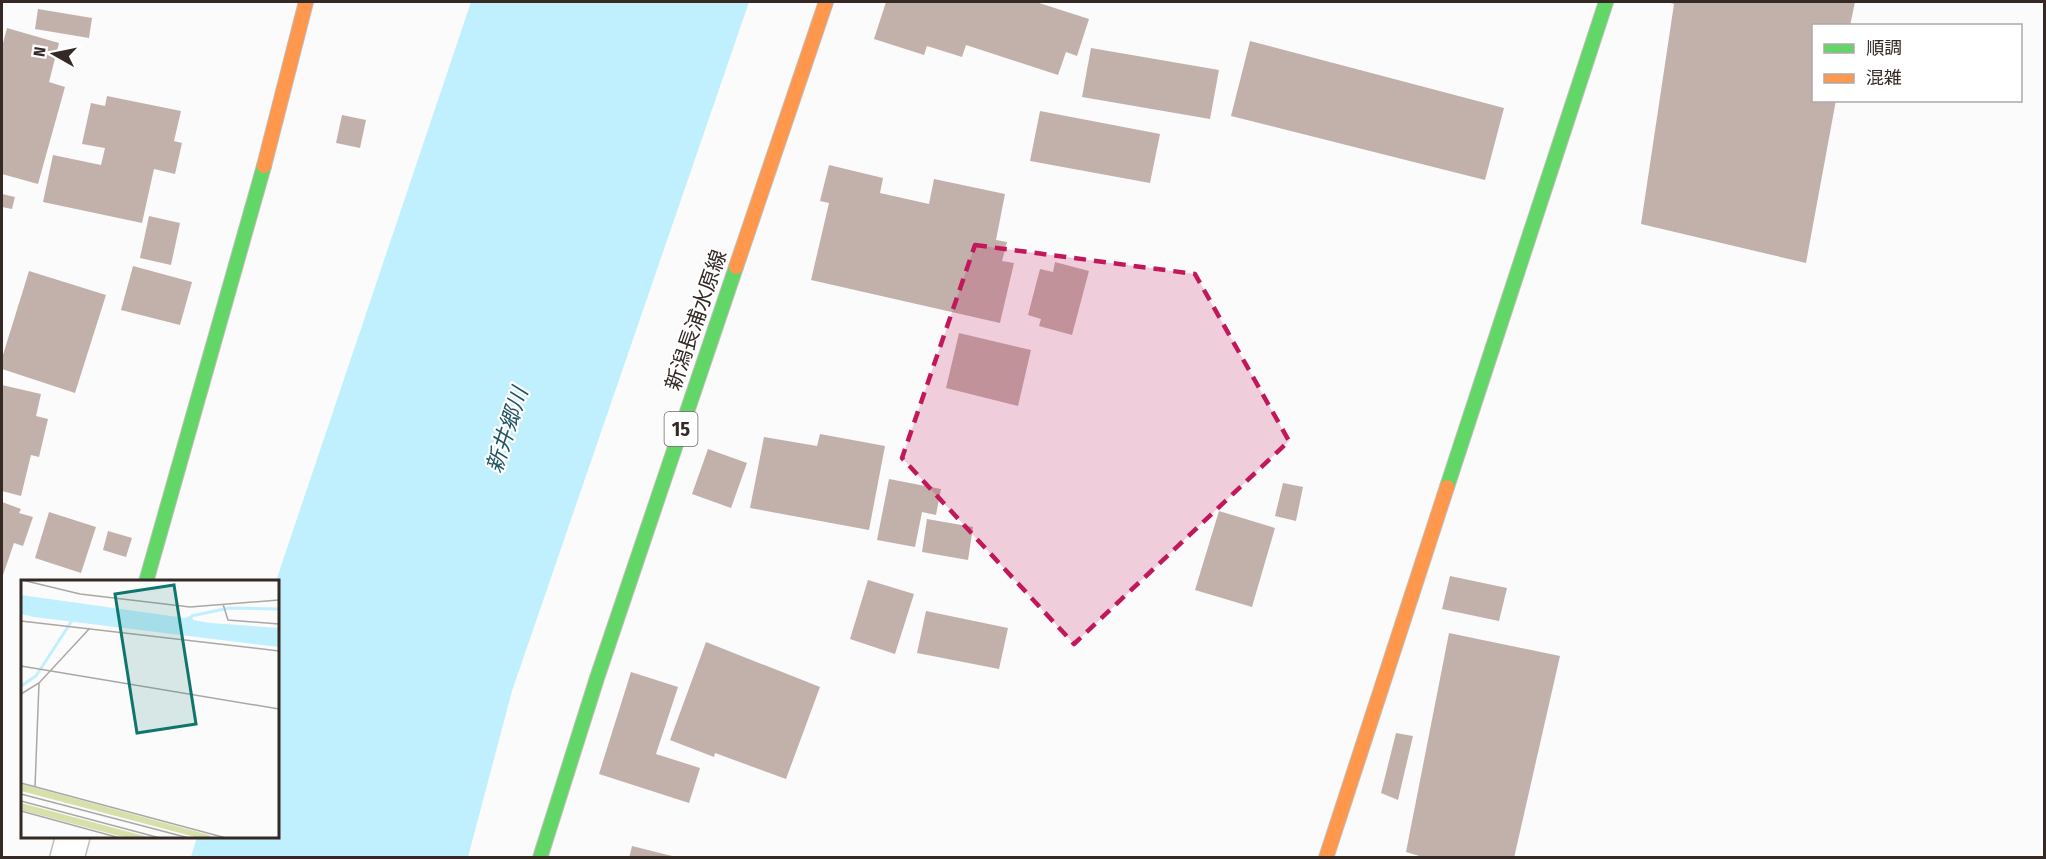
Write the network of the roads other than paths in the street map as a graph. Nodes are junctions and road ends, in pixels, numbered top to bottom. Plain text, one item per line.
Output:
1 (306, 2) edge
2 (826, 2) edge
3 (1606, 2) edge
4 (147, 580) edge
5 (73, 838) edge
6 (67, 858) edge
7 (540, 858) edge
8 (1326, 858) edge

1 - 4 street
2 - 7 street, 新潟長浦水原線 / 15
3 - 8 street
5 - 6 street

